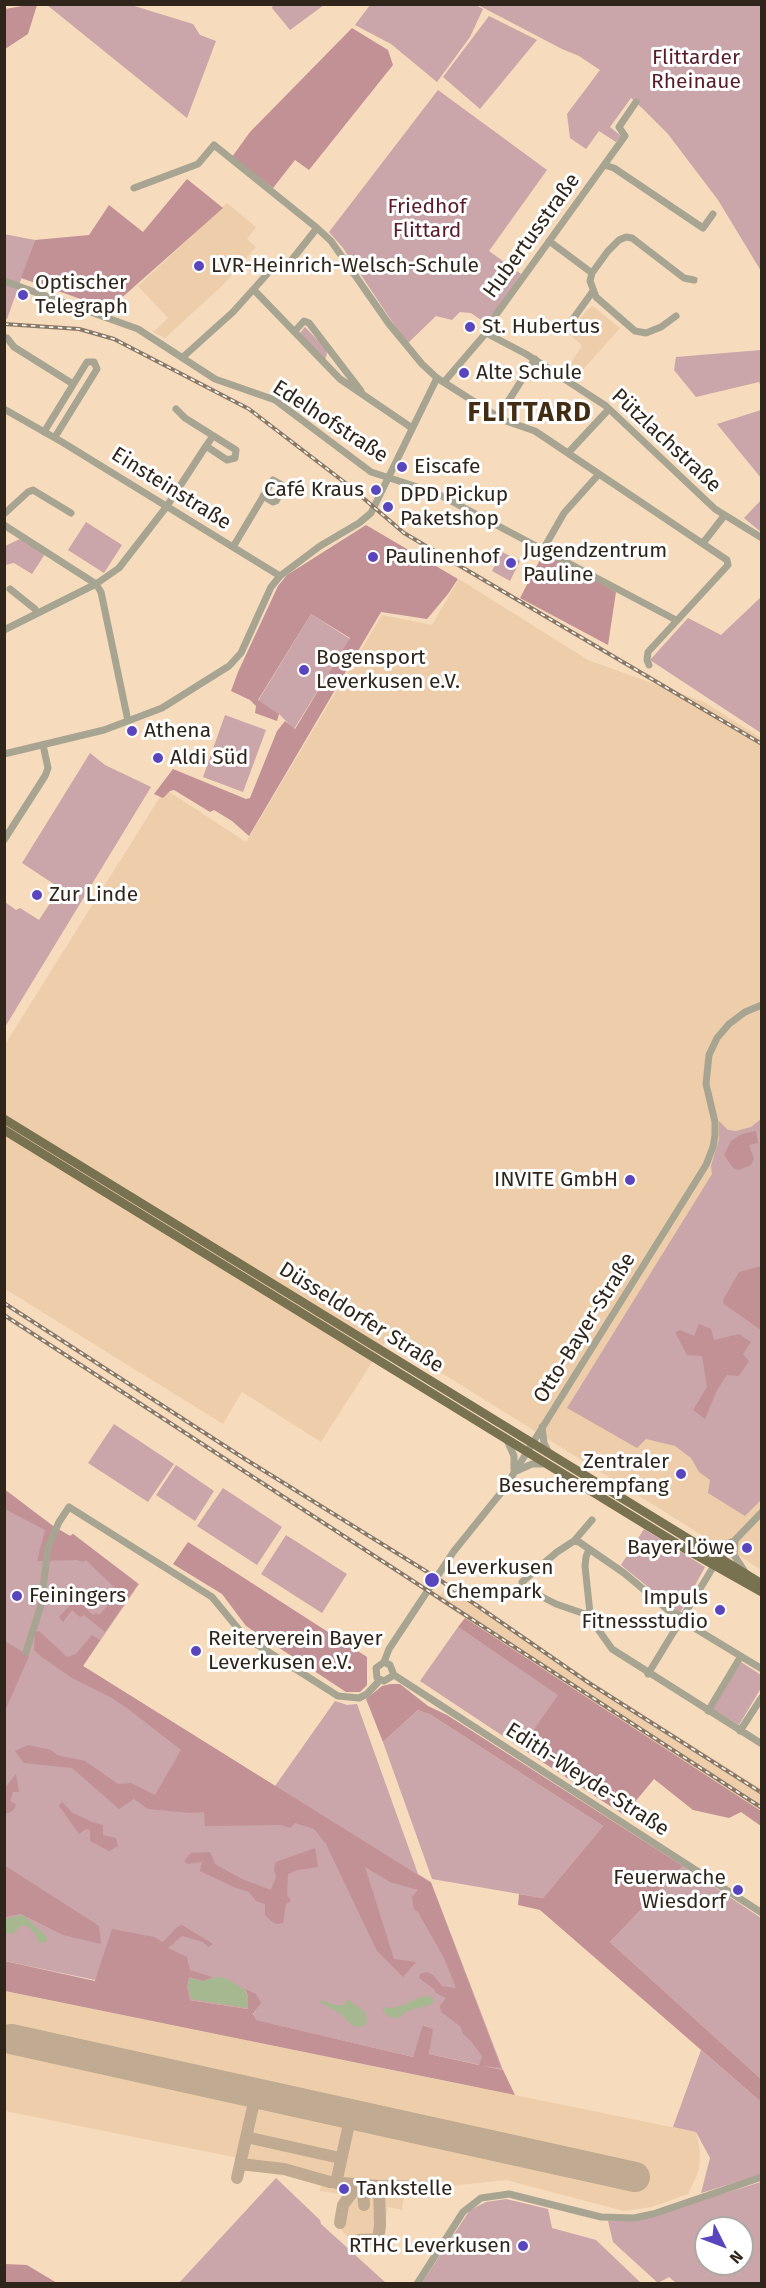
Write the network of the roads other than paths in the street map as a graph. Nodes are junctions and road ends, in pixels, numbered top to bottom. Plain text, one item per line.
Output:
1 (636, 102) dead end
2 (604, 165) junction
3 (134, 188) dead end
4 (713, 214) dead end
5 (317, 228) junction
6 (549, 241) junction
7 (592, 273) junction
8 (694, 280) dead end
9 (4, 281) edge
10 (254, 290) junction
11 (593, 291) junction
12 (676, 316) dead end
13 (568, 326) dead end
14 (294, 332) junction
15 (486, 333) junction
16 (8, 338) dead end
17 (183, 357) junction
18 (535, 359) junction
19 (437, 378) junction
20 (444, 382) junction
21 (73, 384) junction
22 (365, 396) junction
23 (609, 408) junction
24 (176, 409) dead end
25 (4, 410) edge
26 (502, 411) dead end
27 (412, 428) junction
28 (44, 432) junction
29 (213, 436) junction
30 (55, 437) junction
31 (206, 446) junction
32 (568, 453) junction
33 (598, 475) junction
34 (389, 478) junction
35 (263, 496) dead end
36 (167, 506) junction
37 (72, 513) dead end
38 (4, 514) edge
39 (724, 516) junction
40 (4, 525) edge
41 (762, 538) edge
42 (703, 543) junction
43 (233, 547) junction
44 (544, 548) junction
45 (280, 576) junction
46 (96, 584) junction
47 (10, 589) dead end
48 (38, 613) junction
49 (676, 620) junction
50 (4, 630) edge
51 (649, 664) dead end
52 (128, 721) junction
53 (43, 745) junction
54 (4, 754) edge
55 (4, 840) edge
56 (762, 1005) edge
57 (4, 1119) edge
58 (4, 1130) edge
59 (94, 1180) junction
60 (298, 1305) junction
61 (542, 1427) junction
62 (507, 1440) junction
63 (529, 1448) junction
64 (550, 1461) junction
65 (514, 1472) junction
66 (762, 1512) edge
67 (592, 1520) dead end
68 (736, 1539) junction
69 (574, 1541) junction
70 (698, 1546) junction
71 (589, 1549) junction
72 (717, 1562) junction
73 (748, 1576) junction
74 (762, 1584) edge
75 (762, 1592) edge
76 (590, 1613) junction
77 (683, 1617) junction
78 (26, 1652) dead end
79 (741, 1656) junction
80 (384, 1662) junction
81 (762, 1669) edge
82 (648, 1674) junction
83 (394, 1675) junction
84 (380, 1680) junction
85 (762, 1697) edge
86 (708, 1711) junction
87 (740, 1731) junction
88 (762, 1744) edge
89 (762, 1913) edge
90 (762, 2177) edge
91 (417, 2283) edge

1 - 2 street, Hubertusstraße
2 - 4 street
2 - 6 street, Hubertusstraße
3 - 5 street
5 - 10 street
5 - 19 street
6 - 7 street
6 - 15 street, Hubertusstraße
7 - 8 street
7 - 11 street
9 - 17 street, Edelhofstraße
10 - 14 street
10 - 17 street
11 - 12 street
11 - 13 street
14 - 22 street
14 - 22 street
15 - 18 street, Pützlachstraße
15 - 20 street, Hubertusstraße
16 - 21 street
17 - 34 street, Edelhofstraße
18 - 23 street, Pützlachstraße
18 - 26 street
19 - 20 street
19 - 27 street
20 - 32 street
21 - 28 street
21 - 30 street
22 - 27 street
23 - 32 street
23 - 39 street, Pützlachstraße
24 - 29 street
25 - 28 street, Einsteinstraße
27 - 34 street
28 - 30 street, Einsteinstraße
29 - 31 street
29 - 31 street
30 - 36 street, Einsteinstraße
31 - 36 street
32 - 33 street
33 - 42 street
33 - 44 street
34 - 44 street, Edelhofstraße
34 - 45 street
35 - 43 street
36 - 43 street, Einsteinstraße
36 - 46 street
37 - 38 street
39 - 41 street, Pützlachstraße
39 - 42 street
40 - 46 street
42 - 49 street
43 - 45 street, Einsteinstraße
44 - 49 street, Edelhofstraße
45 - 52 street
46 - 48 street
46 - 52 street
47 - 48 street
48 - 50 street
49 - 51 street
52 - 53 street
53 - 54 street
53 - 55 street
56 - 61 street, Otto-Bayer-Straße
57 - 59 main road, Düsseldorfer Straße
58 - 59 main road, Düsseldorfer Straße
59 - 60 main road, Düsseldorfer Straße
60 - 62 main road, Düsseldorfer Straße
60 - 63 main road, Düsseldorfer Straße
61 - 63 street, Otto-Bayer-Straße
61 - 64 street
62 - 63 main road, Düsseldorfer Straße
62 - 65 street
63 - 64 main road, Düsseldorfer Straße
63 - 65 street, Otto-Bayer-Straße
64 - 65 street
64 - 70 main road, Düsseldorfer Straße
64 - 72 main road, Düsseldorfer Straße
65 - 80 street, Otto-Bayer-Straße
66 - 68 street
67 - 69 street
68 - 70 street
68 - 72 street
68 - 73 street
69 - 71 street
69 - 76 street
70 - 72 main road, Düsseldorfer Straße
71 - 76 street
71 - 77 street
72 - 73 main road
72 - 75 main road
72 - 77 street
73 - 74 main road
76 - 82 street
77 - 79 street
77 - 82 street
78 - 84 street
79 - 81 street
79 - 86 street
80 - 83 street
80 - 84 street
82 - 86 street
83 - 84 street
83 - 89 street, Edith-Weyde-Straße
85 - 87 street
86 - 87 street
87 - 88 street
90 - 91 street

